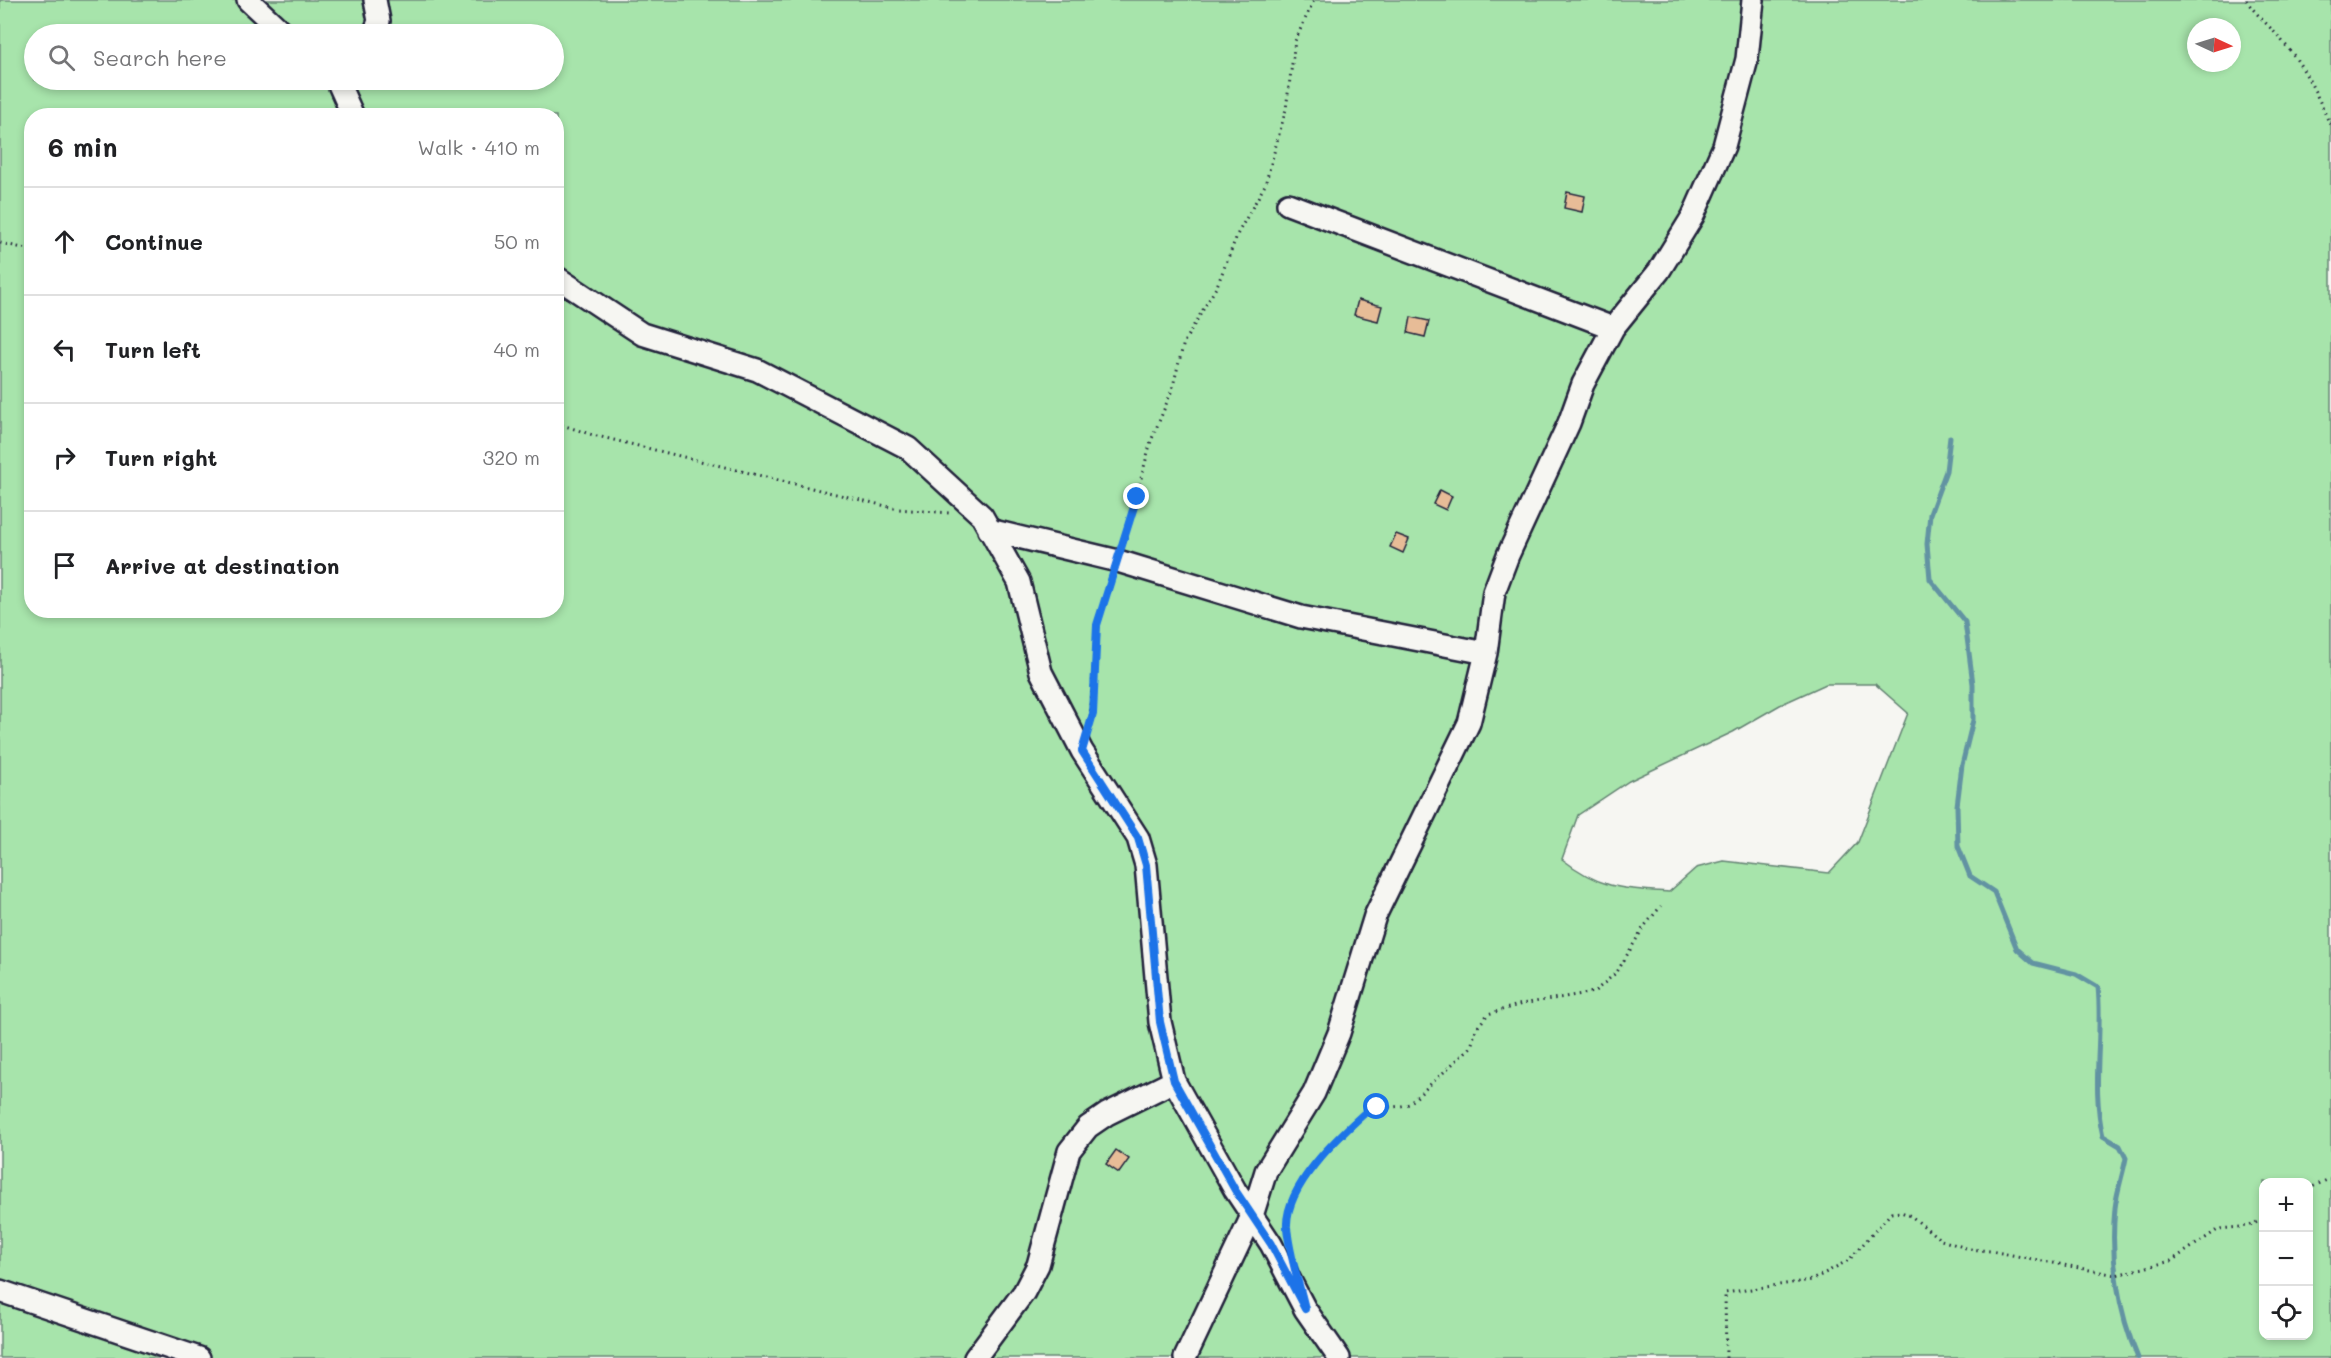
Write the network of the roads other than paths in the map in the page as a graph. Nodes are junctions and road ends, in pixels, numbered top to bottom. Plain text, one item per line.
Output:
1 (248, 0) edge
2 (375, 0) edge
3 (1753, 0) edge
4 (273, 24) edge
5 (378, 24) edge
6 (341, 90) edge
7 (355, 90) edge
8 (350, 108) edge
9 (350, 108) edge
10 (1288, 204) dead end
11 (564, 282) edge
12 (1613, 328) junction
13 (986, 523) junction
14 (1486, 653) junction
15 (1174, 1081) junction
16 (1252, 1216) junction
17 (0, 1291) edge
18 (199, 1358) edge
19 (975, 1358) edge
20 (1185, 1358) edge
21 (1339, 1358) edge

1 - 4 street
2 - 5 street
3 - 12 street
6 - 8 street
7 - 9 street
10 - 12 street
11 - 13 street
12 - 14 street
13 - 14 street
13 - 15 street
14 - 16 street
15 - 16 street
15 - 19 street
16 - 20 street
16 - 21 street
17 - 18 street

